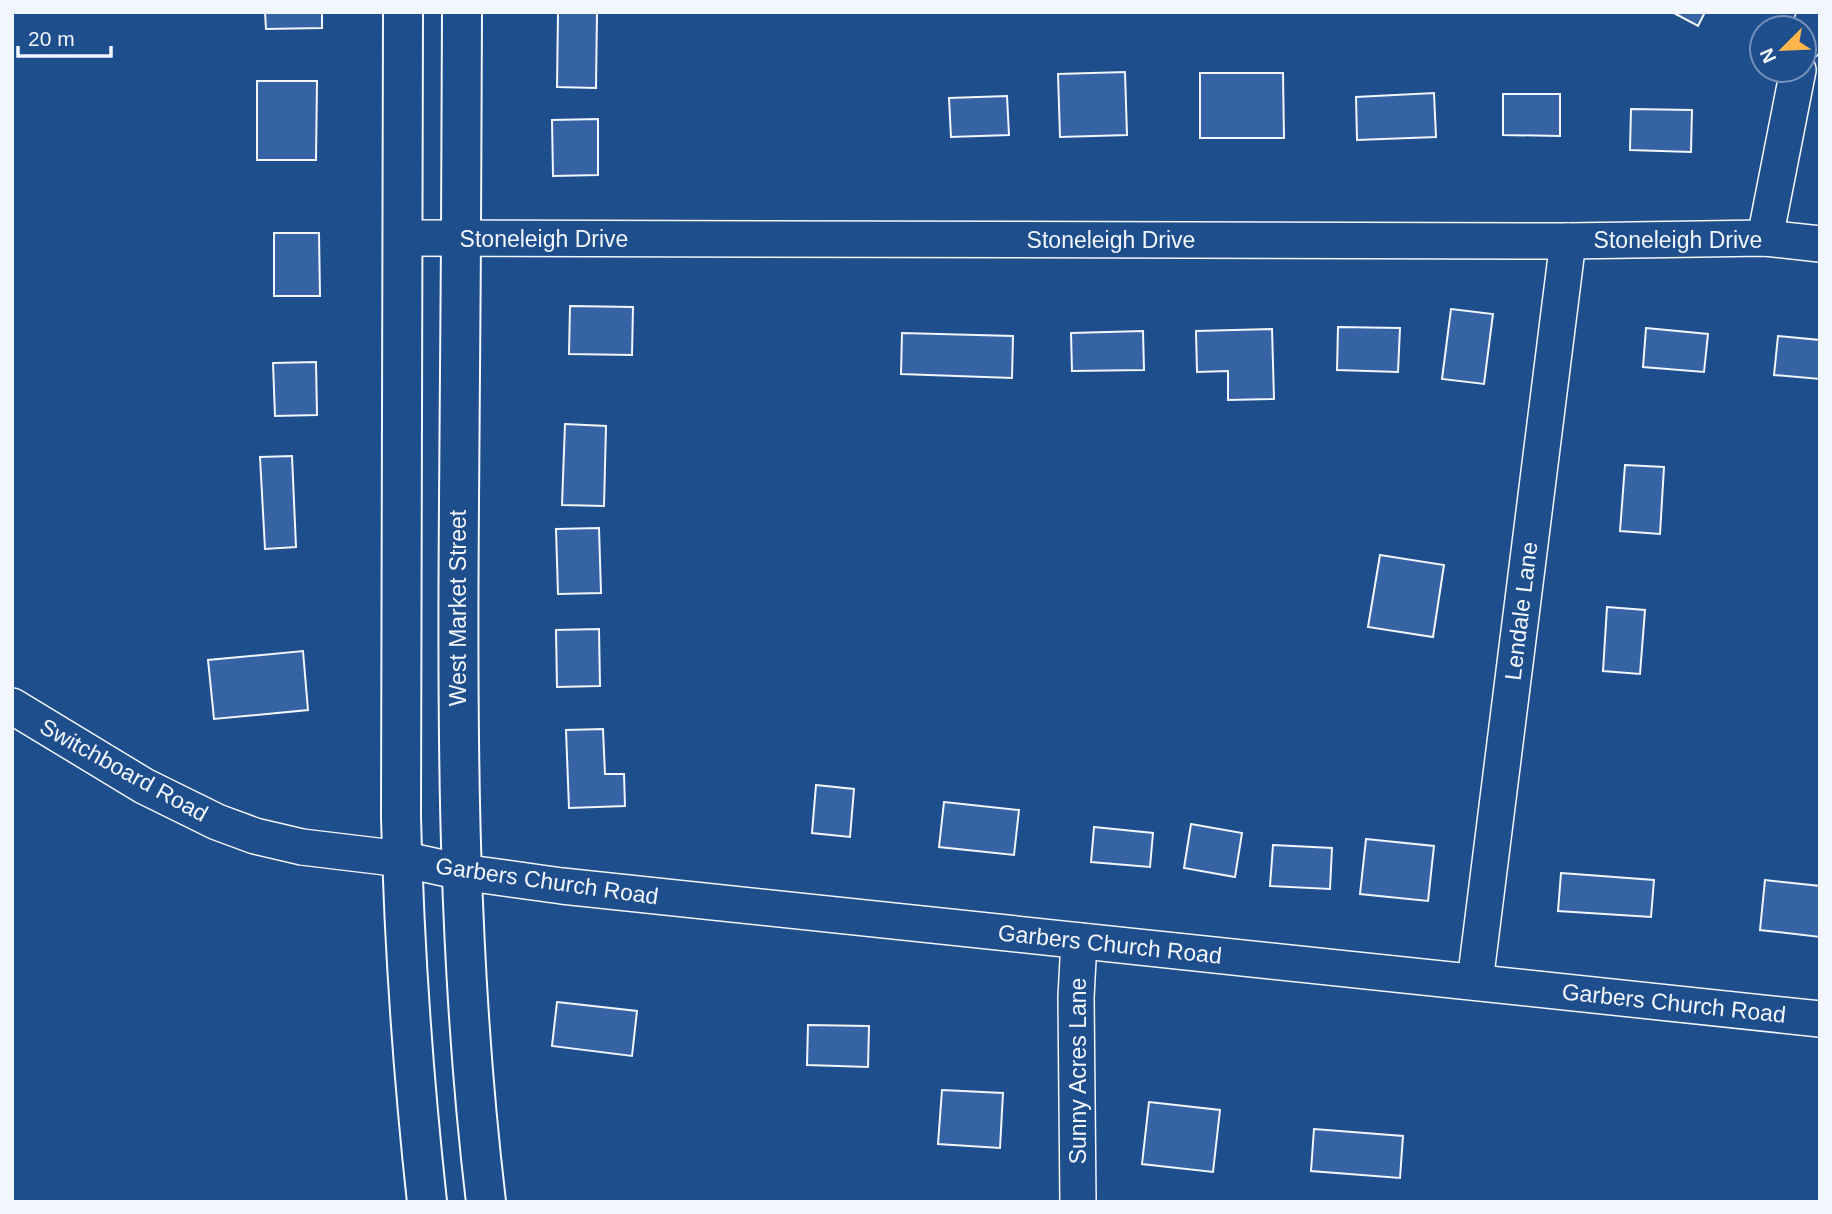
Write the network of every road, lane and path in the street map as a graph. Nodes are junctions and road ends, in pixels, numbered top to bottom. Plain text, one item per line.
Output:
1 (403, 12) edge
2 (462, 12) edge
3 (1795, 84) edge
4 (403, 238) junction
5 (1765, 238) junction
6 (460, 239) junction
7 (1568, 241) junction
8 (1820, 244) edge
9 (12, 706) edge
10 (402, 859) junction
11 (461, 872) junction
12 (1079, 941) junction
13 (1475, 982) junction
14 (1820, 1019) edge
15 (427, 1202) edge
16 (486, 1202) edge
17 (1078, 1202) edge

1 - 4 main road
2 - 6 main road, West Market Street
3 - 5 street
4 - 6 street, Stoneleigh Drive
4 - 10 main road
5 - 7 street, Stoneleigh Drive
5 - 8 street, Stoneleigh Drive
6 - 7 street, Stoneleigh Drive
6 - 11 main road, West Market Street
7 - 13 street, Lendale Lane
9 - 10 street, Switchboard Road
10 - 11 street, Garbers Church Road
10 - 15 main road
11 - 12 street, Garbers Church Road
11 - 16 main road, West Market Street
12 - 13 street, Garbers Church Road
12 - 17 street, Sunny Acres Lane
13 - 14 street, Garbers Church Road

